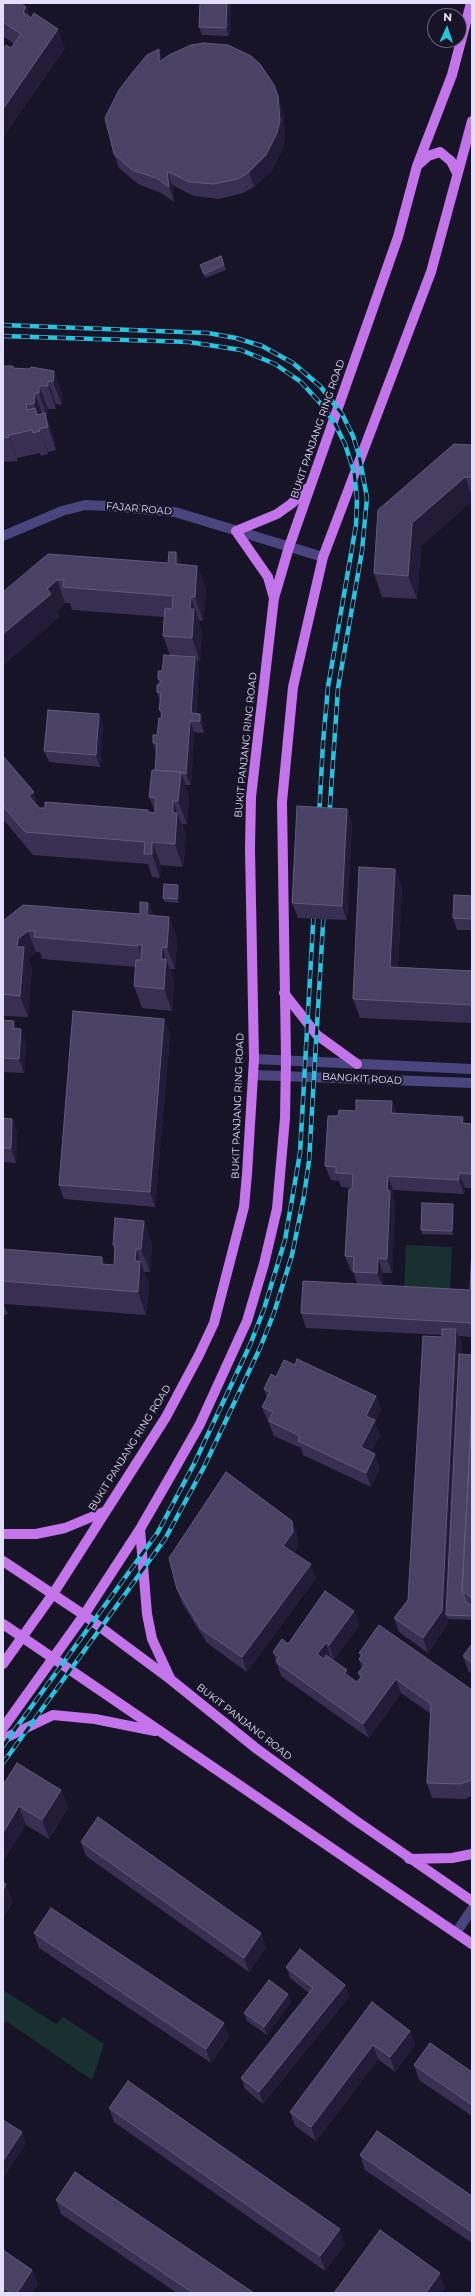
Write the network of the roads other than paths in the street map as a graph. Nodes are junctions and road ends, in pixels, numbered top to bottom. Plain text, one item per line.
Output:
1 (471, 3) edge
2 (472, 121) edge
3 (417, 166) junction
4 (457, 173) junction
5 (311, 485) junction
6 (236, 531) junction
7 (3, 536) edge
8 (289, 547) junction
9 (323, 557) junction
10 (274, 598) junction
11 (284, 993) junction
12 (254, 1059) junction
13 (286, 1059) junction
14 (357, 1064) junction
15 (472, 1069) edge
16 (253, 1075) junction
17 (286, 1075) junction
18 (472, 1083) edge
19 (106, 1511) junction
20 (140, 1529) junction
21 (3, 1534) edge
22 (3, 1561) edge
23 (53, 1594) junction
24 (84, 1615) junction
25 (3, 1624) edge
26 (22, 1638) junction
27 (53, 1658) junction
28 (3, 1664) edge
29 (170, 1679) junction
30 (3, 1728) edge
31 (160, 1732) junction
32 (3, 1739) edge
33 (472, 1854) edge
34 (408, 1859) junction
35 (472, 1901) edge
36 (472, 1909) edge
37 (456, 1933) junction
38 (471, 1940) edge

1 - 3 main road, BUKIT PANJANG RING ROAD
2 - 4 main road
3 - 4 main road
3 - 5 main road, BUKIT PANJANG RING ROAD
4 - 9 main road
5 - 6 main road
5 - 8 main road, BUKIT PANJANG RING ROAD
6 - 7 street, FAJAR ROAD
6 - 8 street, FAJAR ROAD
6 - 10 main road
8 - 9 street, FAJAR ROAD
8 - 10 main road, BUKIT PANJANG RING ROAD
9 - 11 main road
10 - 12 main road, BUKIT PANJANG RING ROAD
11 - 13 main road
11 - 14 main road
12 - 13 street, BANGKIT ROAD
12 - 16 main road, BUKIT PANJANG RING ROAD
13 - 14 street, BANGKIT ROAD
13 - 17 main road
14 - 15 street, BANGKIT ROAD
16 - 17 street, BANGKIT ROAD
16 - 19 main road, BUKIT PANJANG RING ROAD
17 - 18 street, BANGKIT ROAD
17 - 20 main road
19 - 21 main road
19 - 23 main road, BUKIT PANJANG RING ROAD
20 - 24 main road
20 - 29 main road
22 - 23 main road, BUKIT PANJANG ROAD
23 - 24 main road, BUKIT PANJANG ROAD
23 - 26 main road, BUKIT PANJANG RING ROAD
24 - 27 main road
24 - 29 main road, BUKIT PANJANG ROAD
25 - 26 main road
26 - 27 main road
26 - 28 main road, BUKIT PANJANG RING ROAD
27 - 30 main road
27 - 31 main road
29 - 34 main road, BUKIT PANJANG ROAD
31 - 32 main road
31 - 37 main road
33 - 34 main road
34 - 35 main road, BUKIT PANJANG ROAD
36 - 37 street
37 - 38 main road

